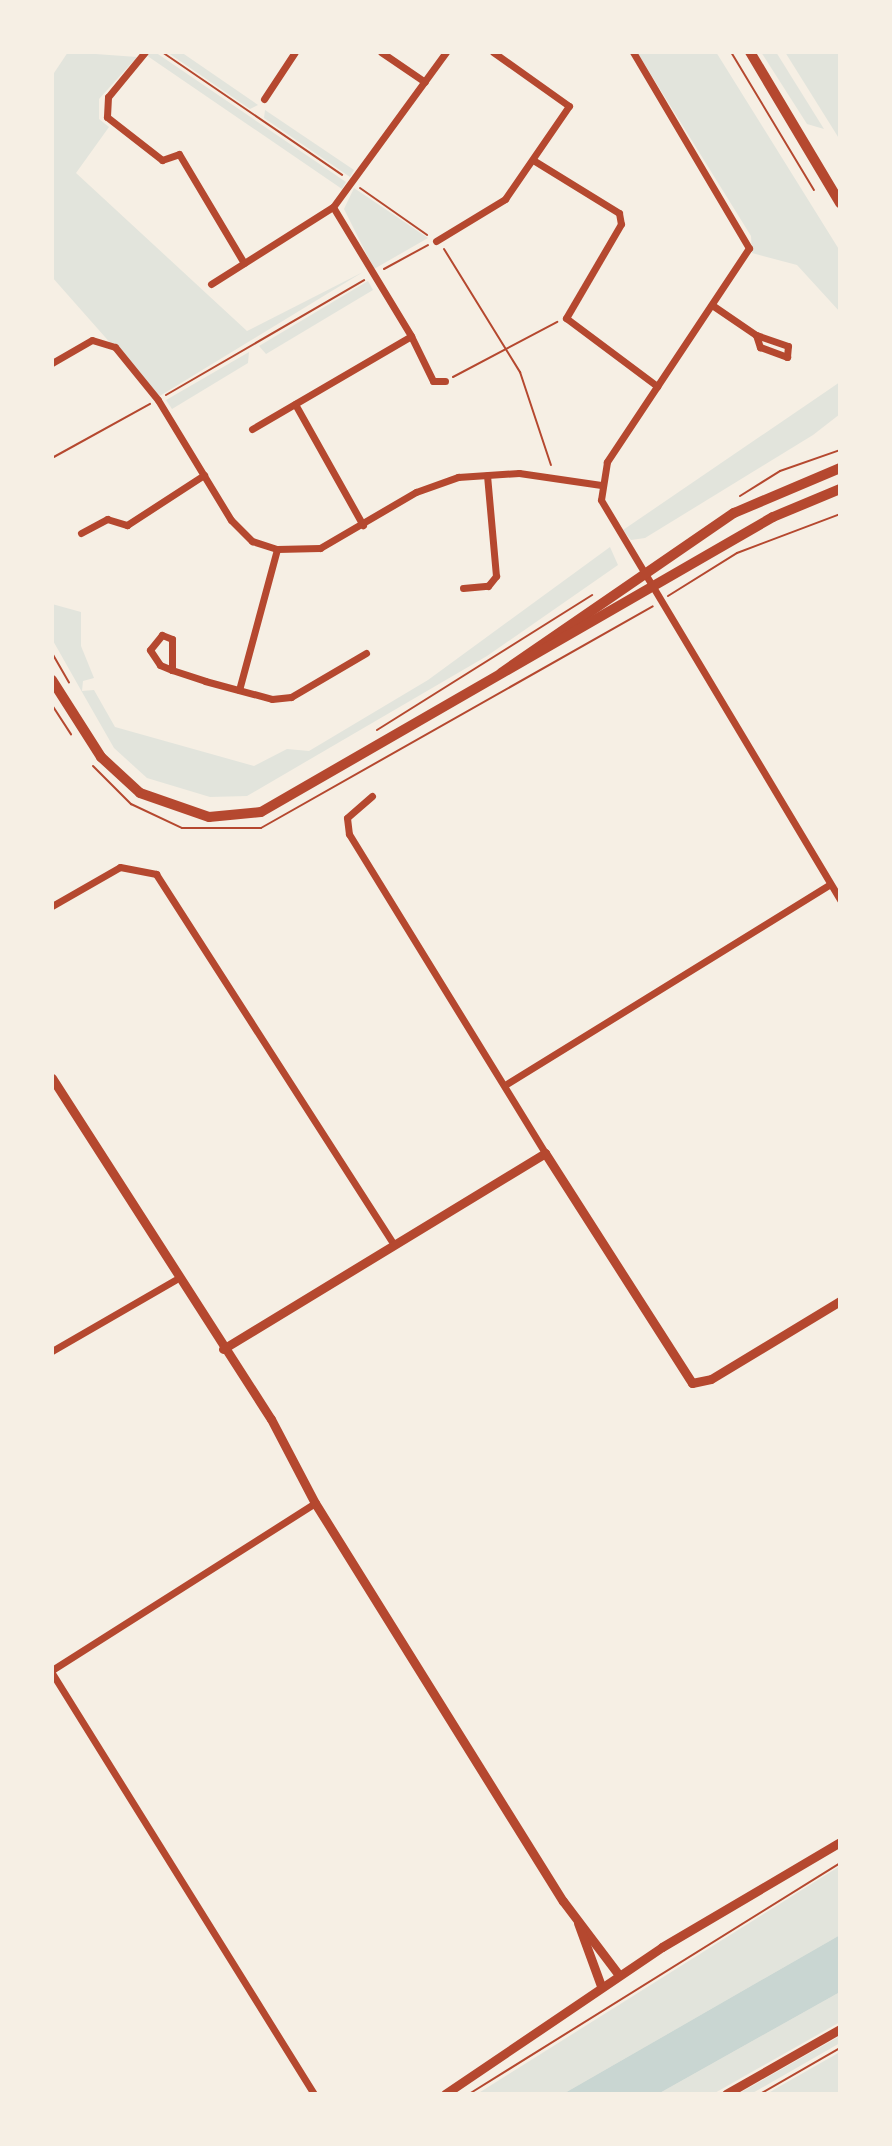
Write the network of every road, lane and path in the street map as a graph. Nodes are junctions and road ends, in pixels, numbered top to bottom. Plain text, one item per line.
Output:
1 (145, 52) edge
2 (162, 52) edge
3 (295, 52) edge
4 (381, 52) edge
5 (446, 52) edge
6 (493, 52) edge
7 (633, 52) edge
8 (731, 52) edge
9 (750, 52) edge
10 (425, 82) junction
11 (264, 99) dead end
12 (533, 160) junction
13 (830, 182) junction
14 (355, 184) junction
15 (814, 190) dead end
16 (840, 192) edge
17 (840, 203) edge
18 (333, 207) junction
19 (436, 241) junction
20 (244, 263) junction
21 (373, 275) junction
22 (211, 284) dead end
23 (712, 305) junction
24 (566, 318) junction
25 (756, 335) junction
26 (411, 336) junction
27 (506, 349) junction
28 (52, 363) edge
29 (445, 381) joint
30 (657, 386) junction
31 (158, 400) junction
32 (295, 404) junction
33 (252, 429) dead end
34 (840, 450) edge
35 (52, 458) edge
36 (840, 468) edge
37 (204, 475) junction
38 (487, 475) junction
39 (552, 475) junction
40 (601, 485) junction
41 (840, 489) edge
42 (734, 500) dead end
43 (840, 514) edge
44 (363, 525) junction
45 (81, 533) dead end
46 (277, 549) junction
47 (640, 576) junction
48 (463, 588) dead end
49 (651, 592) junction
50 (594, 594) dead end
51 (657, 604) junction
52 (52, 653) edge
53 (366, 653) dead end
54 (172, 670) junction
55 (500, 675) junction
56 (52, 680) edge
57 (73, 690) dead end
58 (239, 690) junction
59 (52, 705) edge
60 (367, 737) dead end
61 (77, 742) dead end
62 (85, 754) dead end
63 (372, 796) dead end
64 (830, 884) junction
65 (840, 900) edge
66 (52, 906) edge
67 (52, 1078) edge
68 (505, 1085) junction
69 (545, 1153) junction
70 (394, 1245) junction
71 (175, 1280) junction
72 (840, 1301) edge
73 (223, 1349) junction
74 (52, 1351) edge
75 (315, 1503) junction
76 (52, 1672) edge
77 (63, 1690) junction
78 (52, 1696) edge
79 (840, 1842) edge
80 (840, 1863) edge
81 (578, 1923) junction
82 (619, 1975) junction
83 (601, 1986) junction
84 (840, 2029) edge
85 (840, 2048) edge
86 (314, 2094) edge
87 (445, 2094) edge
88 (469, 2094) edge
89 (726, 2094) edge
90 (760, 2094) edge

1 - 20 street
2 - 14 path
3 - 11 street
4 - 10 street
5 - 10 street
6 - 12 street
7 - 23 street
8 - 15 path
9 - 13 main road
10 - 14 street
12 - 19 street
12 - 24 street
13 - 16 main road
13 - 17 main road
14 - 18 street
14 - 19 path
18 - 20 street
18 - 21 street
19 - 21 path
19 - 27 path
20 - 22 street
21 - 26 street
21 - 31 path
23 - 25 street
23 - 30 street
24 - 27 path
24 - 30 street
25 - 25 street
26 - 29 street
26 - 32 street
27 - 29 path
27 - 39 path
28 - 31 street
30 - 40 street
31 - 35 path
31 - 37 street
32 - 33 street
32 - 44 street
34 - 42 path
36 - 47 main road
37 - 45 street
37 - 46 street
38 - 39 street
38 - 44 street
38 - 48 street
39 - 40 street
40 - 47 street
41 - 49 main road
43 - 51 path
44 - 46 street
46 - 58 street
47 - 49 street
47 - 55 main road
49 - 51 street
49 - 55 main road
50 - 60 path
51 - 62 path
51 - 64 street
52 - 57 path
53 - 58 street
54 - 54 street
54 - 58 street
55 - 56 main road
59 - 61 path
63 - 68 street
64 - 65 street
64 - 68 street
66 - 70 street
67 - 71 street
68 - 69 street
69 - 70 street
69 - 72 street
70 - 73 street
71 - 73 street
71 - 74 street
73 - 75 street
75 - 76 street
75 - 81 street
76 - 77 street
77 - 78 street
77 - 86 street
79 - 82 street
80 - 88 path
81 - 82 street
81 - 83 street
82 - 83 street
83 - 87 street
84 - 89 street
85 - 90 path

